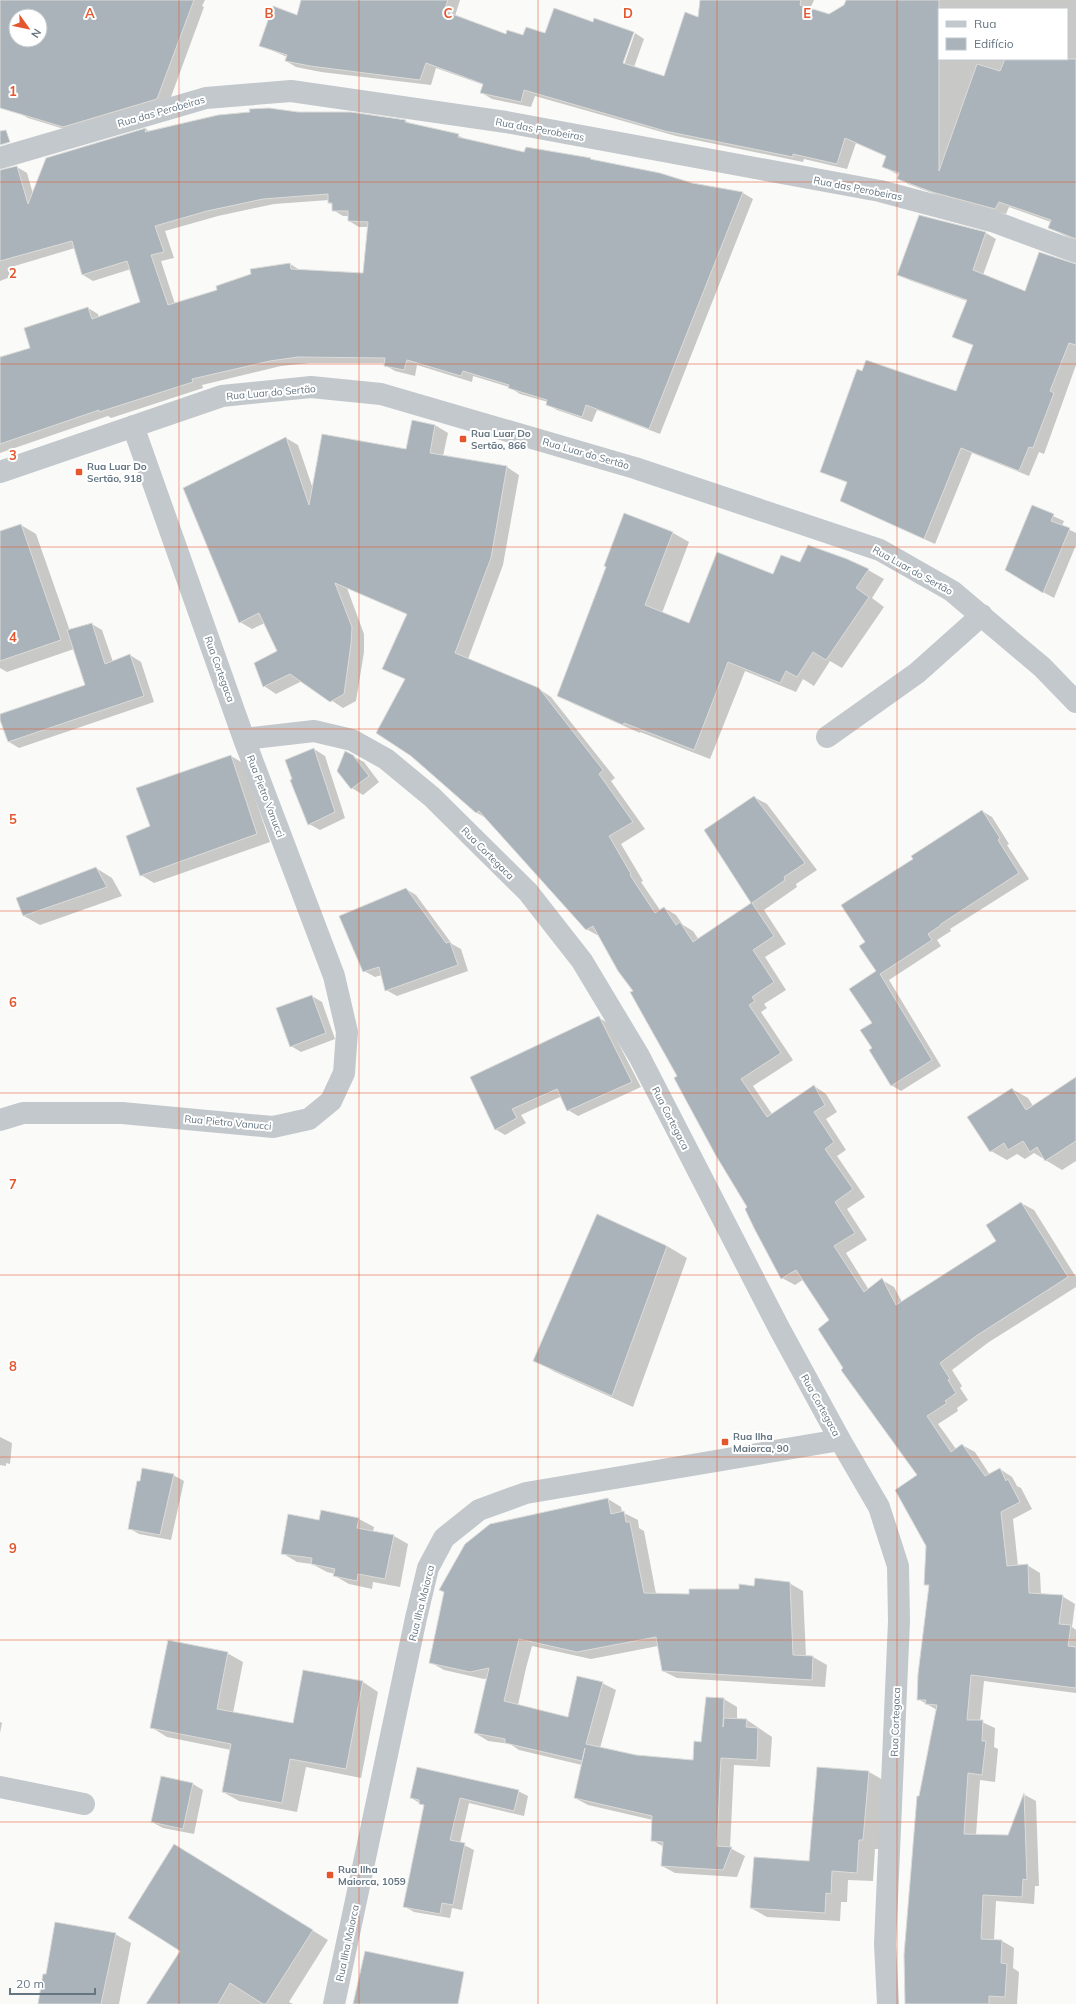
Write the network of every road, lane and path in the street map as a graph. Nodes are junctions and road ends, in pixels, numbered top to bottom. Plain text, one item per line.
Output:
1 (0, 158) edge
2 (1076, 252) edge
3 (133, 426) junction
4 (0, 472) edge
5 (982, 615) junction
6 (1076, 702) edge
7 (827, 737) dead end
8 (244, 739) junction
9 (0, 1120) edge
10 (840, 1440) junction
11 (0, 1787) edge
12 (84, 1804) dead end
13 (334, 2004) edge
14 (888, 2004) edge

1 - 2 street, Rua das Perobeiras
3 - 4 street, Rua Luar do Sertão
3 - 5 street, Rua Luar do Sertão
3 - 8 street, Rua Cortegaca
5 - 6 street, Rua Luar do Sertão
5 - 7 street
8 - 9 street, Rua Pietro Vanucci
8 - 10 street, Rua Cortegaca
10 - 13 street, Rua Ilha Maiorca
10 - 14 street, Rua Cortegaca
11 - 12 street

